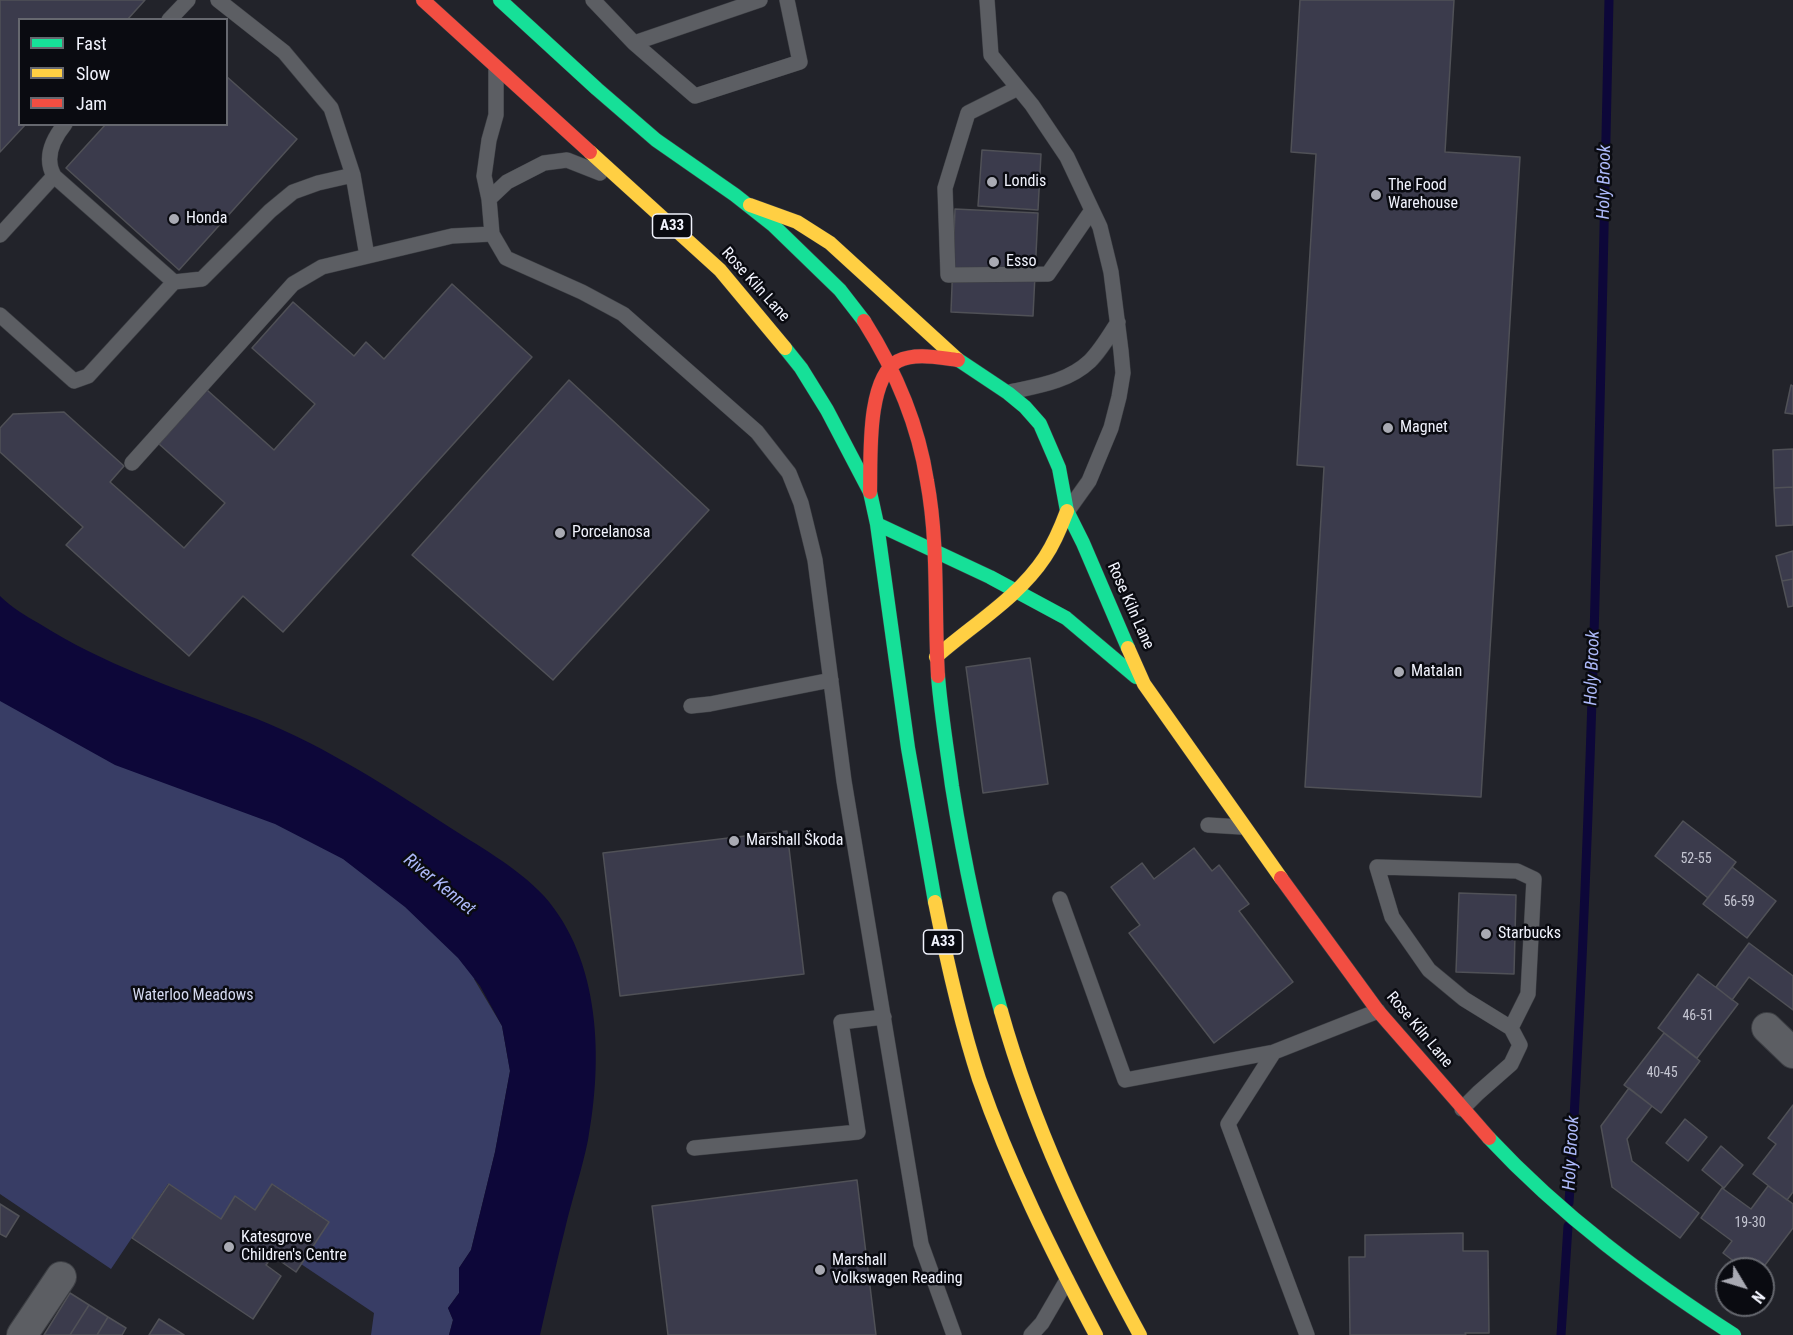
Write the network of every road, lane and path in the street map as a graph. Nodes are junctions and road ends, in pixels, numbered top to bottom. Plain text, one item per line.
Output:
1 (188, 0) edge
2 (218, 0) edge
3 (423, 0) edge
4 (500, 0) edge
5 (593, 0) edge
6 (760, 0) edge
7 (787, 0) edge
8 (987, 0) edge
9 (171, 18) edge
10 (634, 43) junction
11 (496, 68) junction
12 (1018, 88) junction
13 (64, 126) edge
14 (353, 175) junction
15 (54, 176) junction
16 (622, 182) junction
17 (489, 199) junction
18 (746, 203) junction
19 (1092, 210) junction
20 (492, 234) junction
21 (0, 235) edge
22 (367, 255) junction
23 (174, 282) junction
24 (0, 315) edge
25 (1118, 322) junction
26 (958, 360) junction
27 (891, 365) junction
28 (1008, 393) junction
29 (132, 462) dead end
30 (870, 492) junction
31 (1067, 511) junction
32 (877, 524) junction
33 (933, 550) junction
34 (1016, 592) junction
35 (936, 657) junction
36 (831, 680) junction
37 (1144, 684) junction
38 (691, 706) dead end
39 (1208, 825) dead end
40 (1244, 827) junction
41 (1060, 899) dead end
42 (1378, 1011) junction
43 (884, 1017) junction
44 (1511, 1028) junction
45 (1767, 1028) dead end
46 (1274, 1052) junction
47 (1793, 1053) edge
48 (1462, 1109) junction
49 (694, 1148) dead end
50 (61, 1277) dead end
51 (1067, 1280) junction
52 (22, 1335) edge
53 (954, 1335) edge
54 (1031, 1335) edge
55 (1096, 1335) edge
56 (1140, 1335) edge
57 (1307, 1335) edge
58 (1734, 1335) edge

1 - 9 lane
2 - 14 lane
3 - 11 main road, Rose Kiln Lane / A33
4 - 18 main road, Rose Kiln Lane / A33
5 - 10 lane
6 - 10 lane
7 - 10 lane
8 - 12 lane
11 - 16 main road, Rose Kiln Lane / A33
11 - 17 lane
12 - 19 lane
12 - 19 lane
13 - 15 lane
14 - 22 lane
14 - 23 lane
15 - 21 lane
15 - 23 lane
16 - 17 lane
16 - 30 main road, Rose Kiln Lane / A33
17 - 20 lane
18 - 26 main road, Rose Kiln Lane
18 - 27 main road, A33
19 - 25 lane
20 - 22 lane
20 - 36 lane
22 - 29 lane
23 - 24 lane
25 - 28 lane
25 - 31 lane
26 - 27 main road, Rose Kiln Lane
26 - 28 main road, Rose Kiln Lane
27 - 30 main road
27 - 33 main road, A33
28 - 31 main road, Rose Kiln Lane
30 - 32 main road, A33
31 - 34 main road
31 - 37 main road, Rose Kiln Lane
32 - 33 main road, Rose Kiln Lane
32 - 51 main road, A33
33 - 34 main road, Rose Kiln Lane
33 - 35 main road, A33
34 - 35 main road
34 - 37 main road, Rose Kiln Lane
35 - 56 main road, A33
36 - 38 lane
36 - 43 lane
37 - 40 main road, Rose Kiln Lane
39 - 40 lane
40 - 42 main road, Rose Kiln Lane
41 - 46 lane
42 - 46 lane
42 - 48 main road, Rose Kiln Lane
43 - 49 lane
43 - 53 lane
44 - 44 lane
44 - 48 lane
45 - 47 street
46 - 57 lane
48 - 58 main road, Rose Kiln Lane
50 - 52 street
51 - 54 lane
51 - 55 main road, A33

